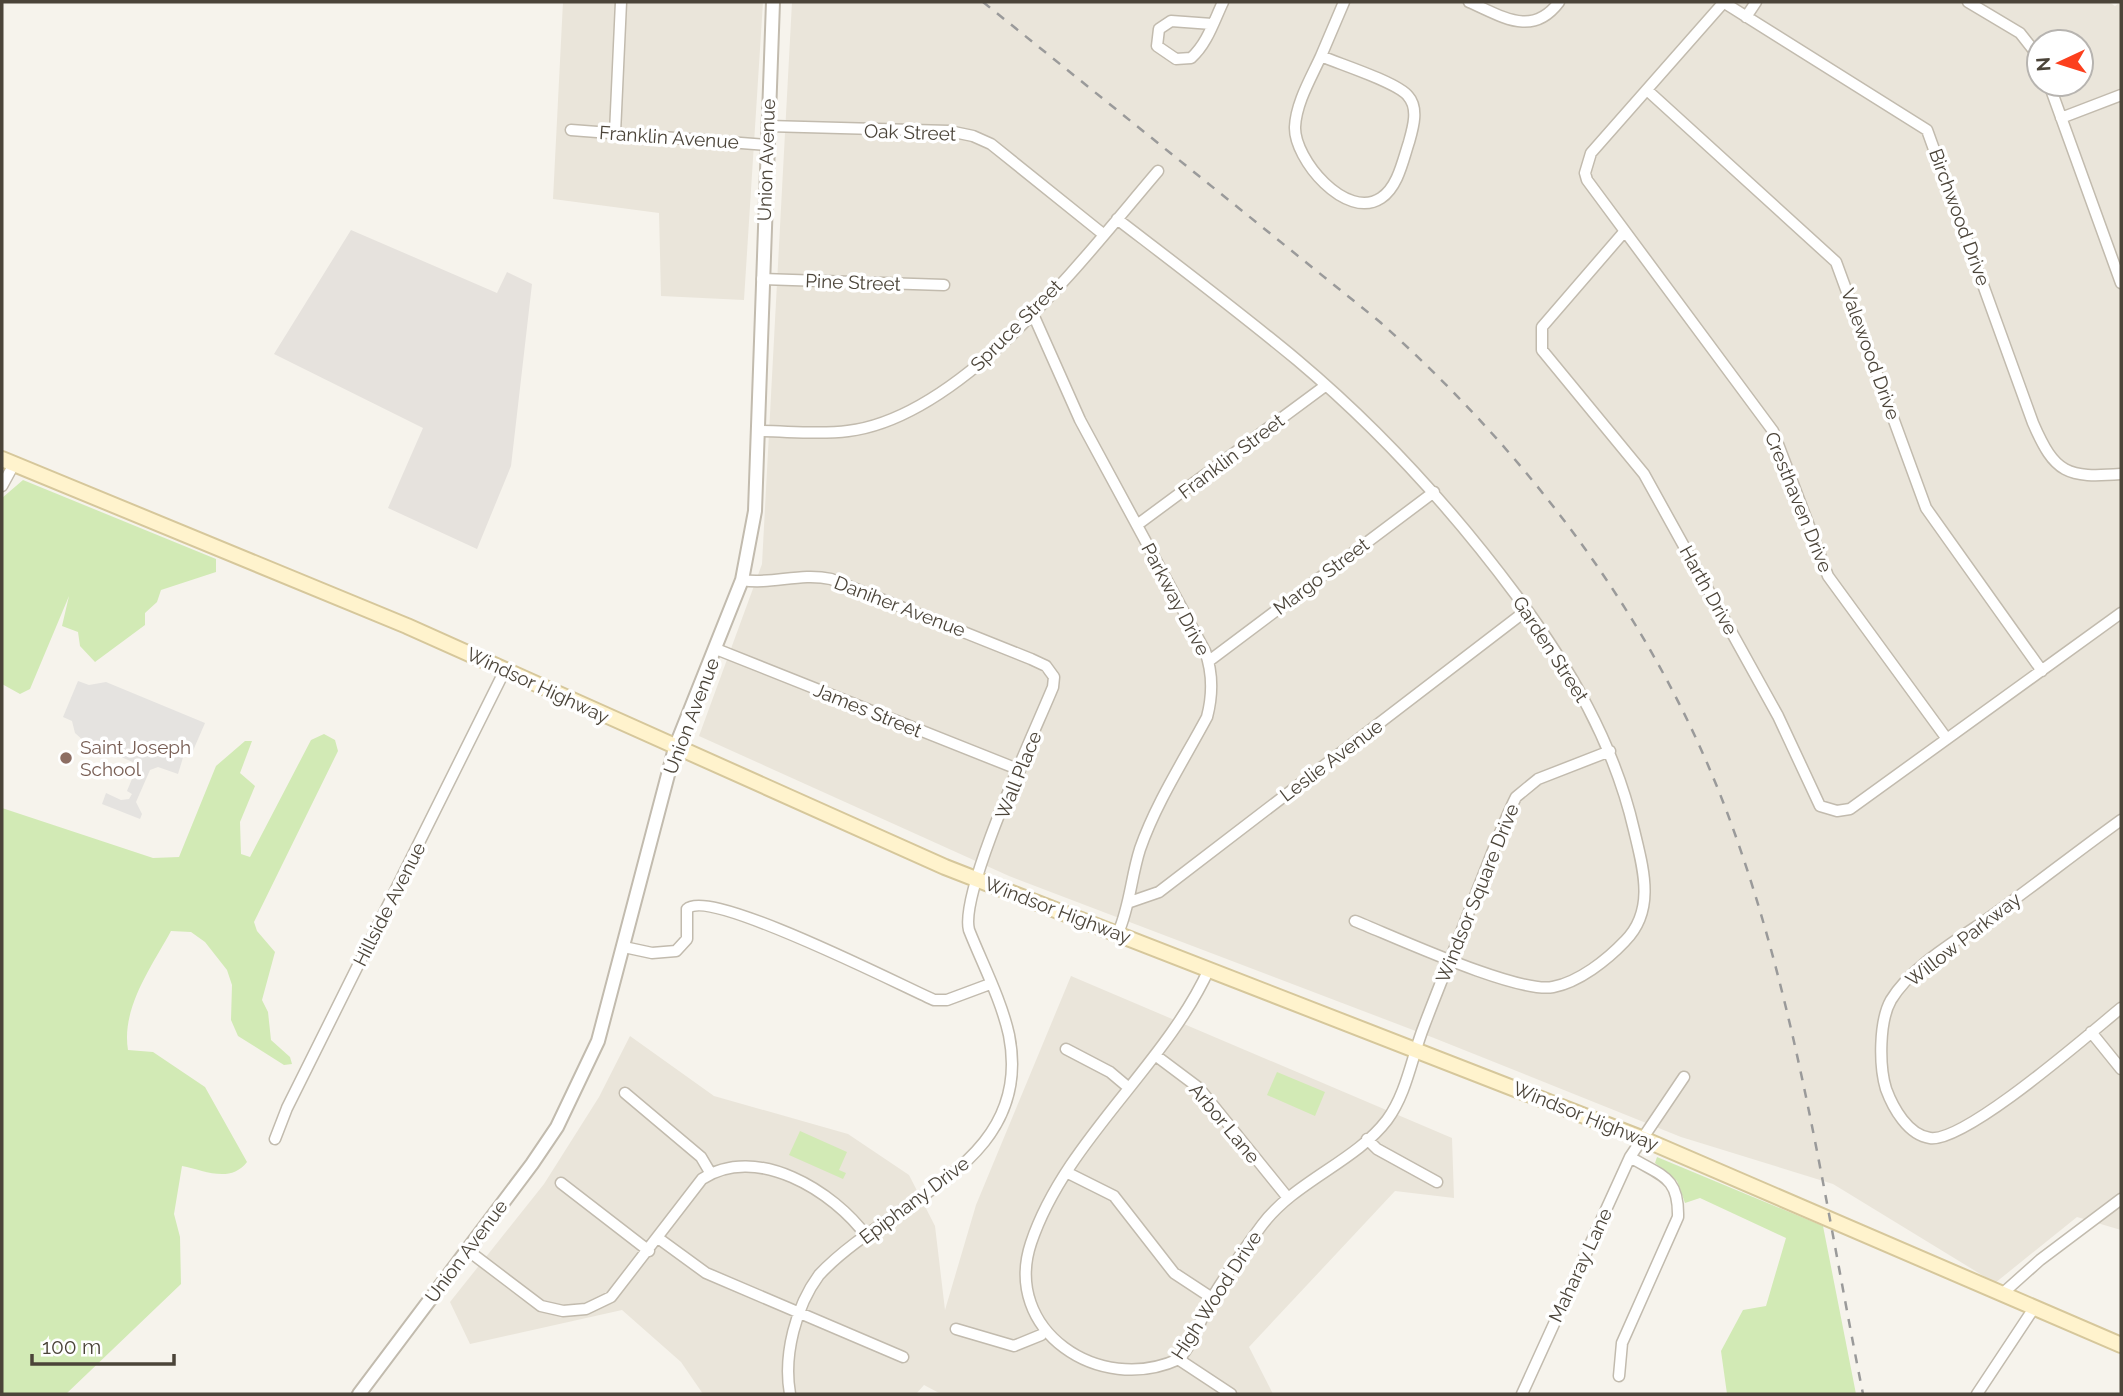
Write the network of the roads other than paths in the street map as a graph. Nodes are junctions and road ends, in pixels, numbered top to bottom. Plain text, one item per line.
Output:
1 (621, 2) edge
2 (773, 2) edge
3 (1223, 2) edge
4 (1344, 2) edge
5 (1469, 2) edge
6 (1559, 2) edge
7 (1724, 2) edge
8 (1756, 2) edge
9 (1968, 2) edge
10 (1746, 17) junction
11 (1212, 24) junction
12 (2025, 39) edge
13 (1321, 56) junction
14 (1644, 94) junction
15 (2121, 95) edge
16 (2054, 98) edge
17 (2061, 118) junction
18 (768, 125) junction
19 (571, 130) dead end
20 (615, 133) junction
21 (767, 145) junction
22 (1158, 171) dead end
23 (1117, 219) junction
24 (1624, 232) junction
25 (1103, 234) junction
26 (762, 279) junction
27 (2121, 282) edge
28 (944, 285) dead end
29 (1032, 312) junction
30 (1325, 386) junction
31 (757, 431) junction
32 (8, 461) edge
33 (2121, 474) edge
34 (2, 486) edge
35 (1434, 492) junction
36 (1137, 525) junction
37 (742, 580) junction
38 (1527, 610) junction
39 (2121, 613) edge
40 (716, 649) junction
41 (1209, 660) junction
42 (505, 670) junction
43 (1051, 671) joint
44 (2042, 671) junction
45 (1947, 739) junction
46 (675, 748) junction
47 (1609, 751) junction
48 (1020, 770) junction
49 (2121, 820) edge
50 (975, 877) junction
51 (1130, 901) junction
52 (1355, 921) dead end
53 (1118, 933) junction
54 (624, 947) junction
55 (1451, 959) junction
56 (1209, 969) junction
57 (990, 984) junction
58 (2121, 1008) edge
59 (2091, 1032) junction
60 (1066, 1049) dead end
61 (1416, 1049) junction
62 (1155, 1055) junction
63 (2121, 1069) edge
64 (1684, 1077) dead end
65 (1129, 1088) junction
66 (625, 1093) dead end
67 (1642, 1138) junction
68 (275, 1139) dead end
69 (1367, 1139) junction
70 (1630, 1157) junction
71 (1068, 1173) junction
72 (711, 1174) junction
73 (1437, 1182) dead end
74 (561, 1183) dead end
75 (1288, 1198) junction
76 (2121, 1199) edge
77 (867, 1237) junction
78 (658, 1238) junction
79 (466, 1249) junction
80 (649, 1251) junction
81 (2002, 1294) junction
82 (1212, 1298) junction
83 (2034, 1308) junction
84 (799, 1312) junction
85 (956, 1329) dead end
86 (1041, 1335) junction
87 (2121, 1345) edge
88 (903, 1357) dead end
89 (1178, 1359) junction
90 (1060, 1360) dead end
91 (1619, 1376) dead end
92 (1142, 1381) dead end
93 (359, 1394) edge
94 (790, 1394) edge
95 (1231, 1394) edge
96 (1522, 1394) edge
97 (1977, 1394) edge

1 - 20 street
2 - 18 street, Union Avenue
3 - 11 street
4 - 13 street
5 - 6 street
7 - 10 street, Birchwood Drive
7 - 14 street
8 - 10 street
9 - 12 street
10 - 33 street, Birchwood Drive
11 - 11 street
13 - 13 street
14 - 24 street
14 - 44 street, Valewood Drive
15 - 17 street
16 - 17 street
17 - 27 street
18 - 21 street, Union Avenue
18 - 25 street, Oak Street
19 - 20 street, Franklin Avenue
20 - 21 street, Franklin Avenue
21 - 26 street, Union Avenue
22 - 23 street, Spruce Street
23 - 25 street, Spruce Street
23 - 30 street, Garden Street
24 - 45 street, Cresthaven Drive
24 - 45 street, Harth Drive
25 - 29 street, Spruce Street
26 - 28 street, Pine Street
26 - 31 street, Union Avenue
29 - 31 street, Spruce Street
29 - 36 street, Parkway Drive
30 - 35 street, Garden Street
30 - 36 street, Franklin Street
31 - 37 street, Union Avenue
32 - 34 street
32 - 42 main road, Windsor Highway
35 - 38 street, Garden Street
35 - 41 street, Margo Street
36 - 41 street, Parkway Drive
37 - 40 street, Union Avenue
37 - 43 street, Daniher Avenue
38 - 47 street, Garden Street
38 - 51 street, Leslie Avenue
39 - 44 street, Harth Drive
40 - 46 street, Union Avenue
40 - 48 street, James Street
41 - 51 street, Parkway Drive
42 - 46 main road, Windsor Highway
42 - 68 street, Hillside Avenue
43 - 48 street, Wall Place
44 - 45 street, Harth Drive
46 - 50 main road, Windsor Highway
46 - 54 street, Union Avenue
47 - 55 street, Windsor Square Drive
47 - 55 street, Garden Street
48 - 50 street, Wall Place
49 - 59 street, Willow Parkway
50 - 53 main road, Windsor Highway
50 - 57 street, Epiphany Drive
51 - 53 street, Parkway Drive
52 - 55 street, Garden Street
53 - 56 main road, Windsor Highway
54 - 57 street
54 - 79 street, Union Avenue
55 - 61 street, Windsor Square Drive
56 - 61 main road, Windsor Highway
56 - 62 street
57 - 77 street, Epiphany Drive
58 - 59 street, Willow Parkway
59 - 63 street
60 - 65 street
61 - 67 main road, Windsor Highway
61 - 69 street, High Wood Drive
62 - 65 street
62 - 75 street, Arbor Lane
64 - 67 street, Maharay Lane
65 - 71 street
66 - 72 street
67 - 70 street, Maharay Lane
67 - 81 main road, Windsor Highway
69 - 73 street
69 - 75 street, High Wood Drive
70 - 91 street
70 - 96 street, Maharay Lane
71 - 82 street
71 - 86 street
72 - 77 street
72 - 78 street
74 - 80 street
75 - 82 street, High Wood Drive
76 - 81 street
77 - 84 street, Epiphany Drive
78 - 80 street
78 - 84 street
79 - 80 street
79 - 93 street, Union Avenue
81 - 83 main road, Windsor Highway
82 - 89 street, High Wood Drive
83 - 87 main road, Windsor Highway
83 - 97 street
84 - 88 street
84 - 94 street, Epiphany Drive
85 - 86 street
86 - 90 street
89 - 92 street, High Wood Drive
89 - 95 street

